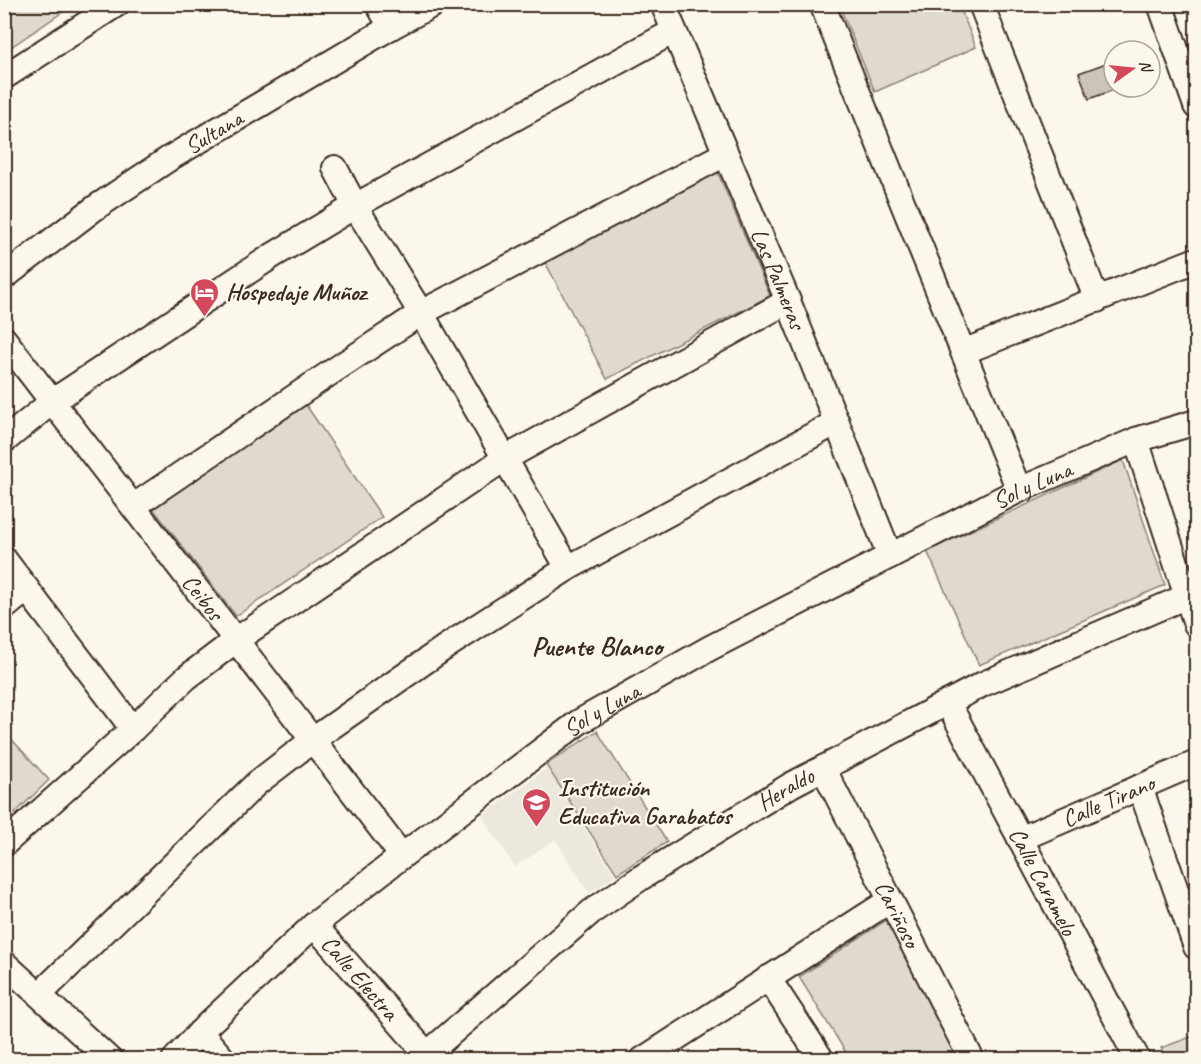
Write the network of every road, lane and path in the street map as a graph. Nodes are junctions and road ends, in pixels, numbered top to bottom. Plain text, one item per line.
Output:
1 (117, 4) edge
2 (378, 4) edge
3 (434, 4) edge
4 (663, 4) edge
5 (822, 4) edge
6 (981, 4) edge
7 (1160, 4) edge
8 (391, 27) junction
9 (674, 31) junction
10 (4, 77) edge
11 (1197, 106) edge
12 (725, 154) junction
13 (335, 168) dead end
14 (356, 206) junction
15 (1197, 260) edge
16 (4, 277) edge
17 (1097, 300) junction
18 (788, 301) junction
19 (421, 313) junction
20 (4, 339) edge
21 (963, 352) junction
22 (54, 401) junction
23 (837, 422) junction
24 (1197, 422) edge
25 (1136, 440) junction
26 (4, 441) edge
27 (504, 459) junction
28 (1019, 490) junction
29 (134, 506) junction
30 (890, 556) junction
31 (4, 559) edge
32 (568, 568) junction
33 (27, 589) junction
34 (1187, 596) junction
35 (4, 608) edge
36 (1197, 624) edge
37 (236, 640) junction
38 (948, 703) junction
39 (133, 729) junction
40 (314, 740) junction
41 (1197, 763) edge
42 (823, 768) junction
43 (1140, 787) junction
44 (1020, 839) junction
45 (4, 844) edge
46 (402, 856) junction
47 (889, 901) junction
48 (314, 925) junction
49 (1197, 947) edge
50 (4, 963) edge
51 (768, 978) junction
52 (40, 994) junction
53 (200, 1032) junction
54 (429, 1057) edge
55 (110, 1059) edge
56 (174, 1059) edge
57 (224, 1059) edge
58 (642, 1059) edge
59 (822, 1059) edge
60 (972, 1059) edge
61 (1138, 1059) edge

1 - 10 street
2 - 8 street
3 - 8 street, Sultana
4 - 9 street, Las Palmeras
5 - 21 street
6 - 17 street
7 - 11 street
8 - 16 street, Sultana
9 - 12 street, Las Palmeras
9 - 14 street
12 - 18 street, Las Palmeras
12 - 19 street
13 - 14 street
14 - 19 street
14 - 22 street
15 - 17 street
17 - 21 street
18 - 23 street, Las Palmeras
18 - 27 street
19 - 27 street
19 - 29 street
20 - 22 street, Ceibos
21 - 28 street
22 - 26 street
22 - 29 street, Ceibos
23 - 30 street, Las Palmeras
23 - 32 street
24 - 25 street, Sol y Luna
25 - 28 street, Sol y Luna
25 - 34 street
27 - 32 street
27 - 37 street
28 - 30 street, Sol y Luna
29 - 37 street, Ceibos
30 - 46 street, Sol y Luna
31 - 33 street
32 - 40 street
33 - 35 street
33 - 39 street
34 - 36 street
34 - 38 street, Heraldo
37 - 39 street
37 - 40 street, Ceibos
38 - 42 street, Heraldo
38 - 44 street, Calle Caramelo
39 - 45 street
40 - 46 street, Ceibos
40 - 52 street
41 - 43 street, Calle Tirano
42 - 47 street, Cariñoso
42 - 54 street, Heraldo
43 - 44 street, Calle Tirano
43 - 49 street
44 - 61 street, Calle Caramelo
46 - 48 street, Sol y Luna
47 - 51 street
47 - 60 street, Cariñoso
48 - 53 street, Sol y Luna
48 - 54 street, Calle Electra
50 - 52 street
51 - 58 street
51 - 59 street
52 - 55 street
53 - 56 street, Sol y Luna
53 - 57 street

